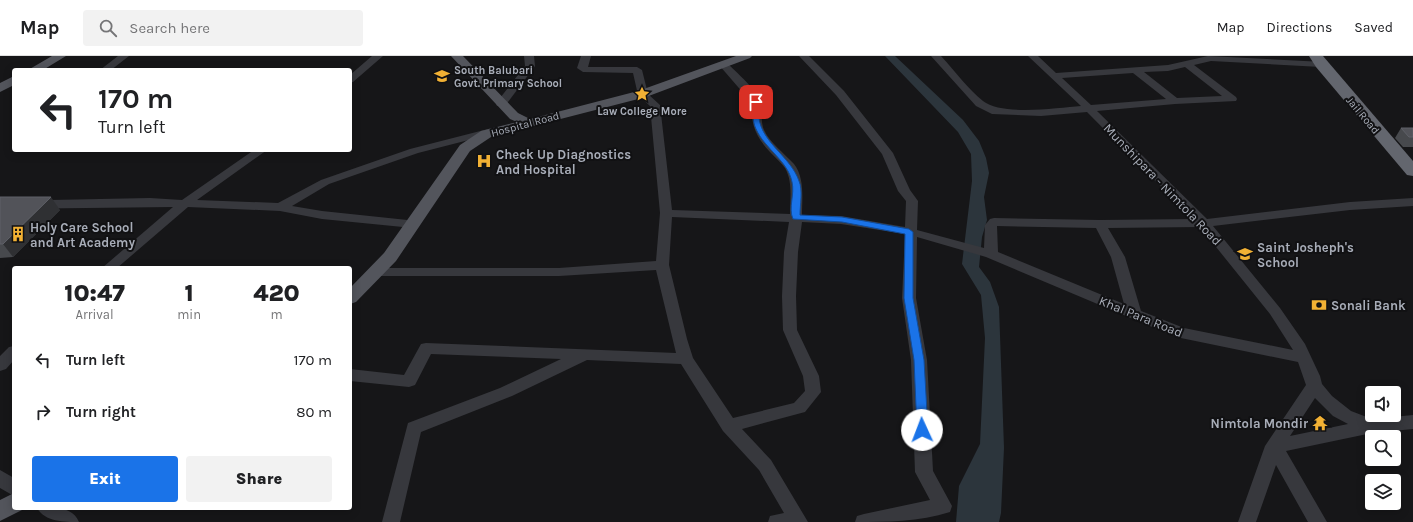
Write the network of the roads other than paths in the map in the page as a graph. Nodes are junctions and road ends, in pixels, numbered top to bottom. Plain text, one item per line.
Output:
1 (60, 56) edge
2 (124, 56) edge
3 (378, 56) edge
4 (457, 56) edge
5 (529, 56) edge
6 (586, 56) edge
7 (746, 56) edge
8 (804, 56) edge
9 (936, 56) edge
10 (1033, 56) edge
11 (1210, 57) edge
12 (1318, 60) edge
13 (1187, 64) junction
14 (724, 65) junction
15 (38, 68) edge
16 (108, 68) edge
17 (1135, 70) junction
18 (1053, 76) junction
19 (352, 78) edge
20 (12, 81) edge
21 (0, 88) edge
22 (642, 94) junction
23 (1175, 101) junction
24 (501, 104) junction
25 (1088, 108) junction
26 (527, 122) junction
27 (258, 152) edge
28 (1413, 171) edge
29 (1413, 202) edge
30 (185, 203) junction
31 (0, 205) edge
32 (280, 207) junction
33 (666, 213) junction
34 (796, 217) junction
35 (1204, 223) junction
36 (413, 224) junction
37 (1100, 224) junction
38 (909, 232) junction
39 (988, 253) junction
40 (662, 265) junction
41 (111, 266) edge
42 (376, 272) junction
43 (352, 296) edge
44 (1134, 314) junction
45 (12, 354) edge
46 (584, 355) junction
47 (1304, 358) junction
48 (686, 359) junction
49 (0, 364) edge
50 (352, 375) edge
51 (1314, 386) junction
52 (1413, 422) edge
53 (729, 426) junction
54 (1372, 426) junction
55 (1274, 446) junction
56 (0, 478) edge
57 (12, 487) edge
58 (12, 504) edge
59 (49, 510) edge
60 (0, 511) edge
61 (799, 521) edge
62 (70, 522) edge
63 (391, 522) edge
64 (777, 522) edge
65 (864, 522) edge
66 (1247, 522) edge
67 (1318, 522) edge

1 - 15 main road
2 - 16 street
3 - 19 street
4 - 24 main road
5 - 24 street
6 - 22 street
7 - 14 main road, Hospital Road
8 - 38 street
9 - 25 street
10 - 18 street, Munshipara - Nimtola Road
11 - 12 street
11 - 13 street
12 - 28 highway, Jail Road
13 - 17 street
13 - 23 street
14 - 22 main road, Hospital Road
14 - 34 street
17 - 18 street
17 - 23 street
18 - 25 street, Munshipara - Nimtola Road
20 - 21 main road
22 - 26 main road, Hospital Road
22 - 33 street
23 - 25 street
24 - 26 main road
25 - 35 street, Munshipara - Nimtola Road
26 - 32 street
26 - 36 main road, Hospital Road
27 - 30 street
29 - 35 street
30 - 31 street
30 - 32 street
30 - 41 street
32 - 36 street
33 - 34 street, Khal Para Road
33 - 40 street
34 - 38 street, Khal Para Road
34 - 53 street
35 - 37 street
35 - 47 street, Munshipara - Nimtola Road
36 - 42 main road, Hospital Road
37 - 39 street
37 - 44 street
38 - 39 street, Khal Para Road
38 - 65 street
39 - 44 street, Khal Para Road
40 - 42 street
40 - 48 street
42 - 43 main road, Hospital Road
44 - 47 street, Khal Para Road
45 - 49 street
46 - 48 street
46 - 50 street
46 - 63 street
47 - 51 street, Munshipara - Nimtola Road
48 - 53 street
51 - 54 street, Munshipara - Nimtola Road
51 - 55 street
52 - 54 street
53 - 61 street
54 - 55 street
55 - 66 street
55 - 67 street
56 - 57 street
58 - 60 main road
59 - 62 street
61 - 64 street

